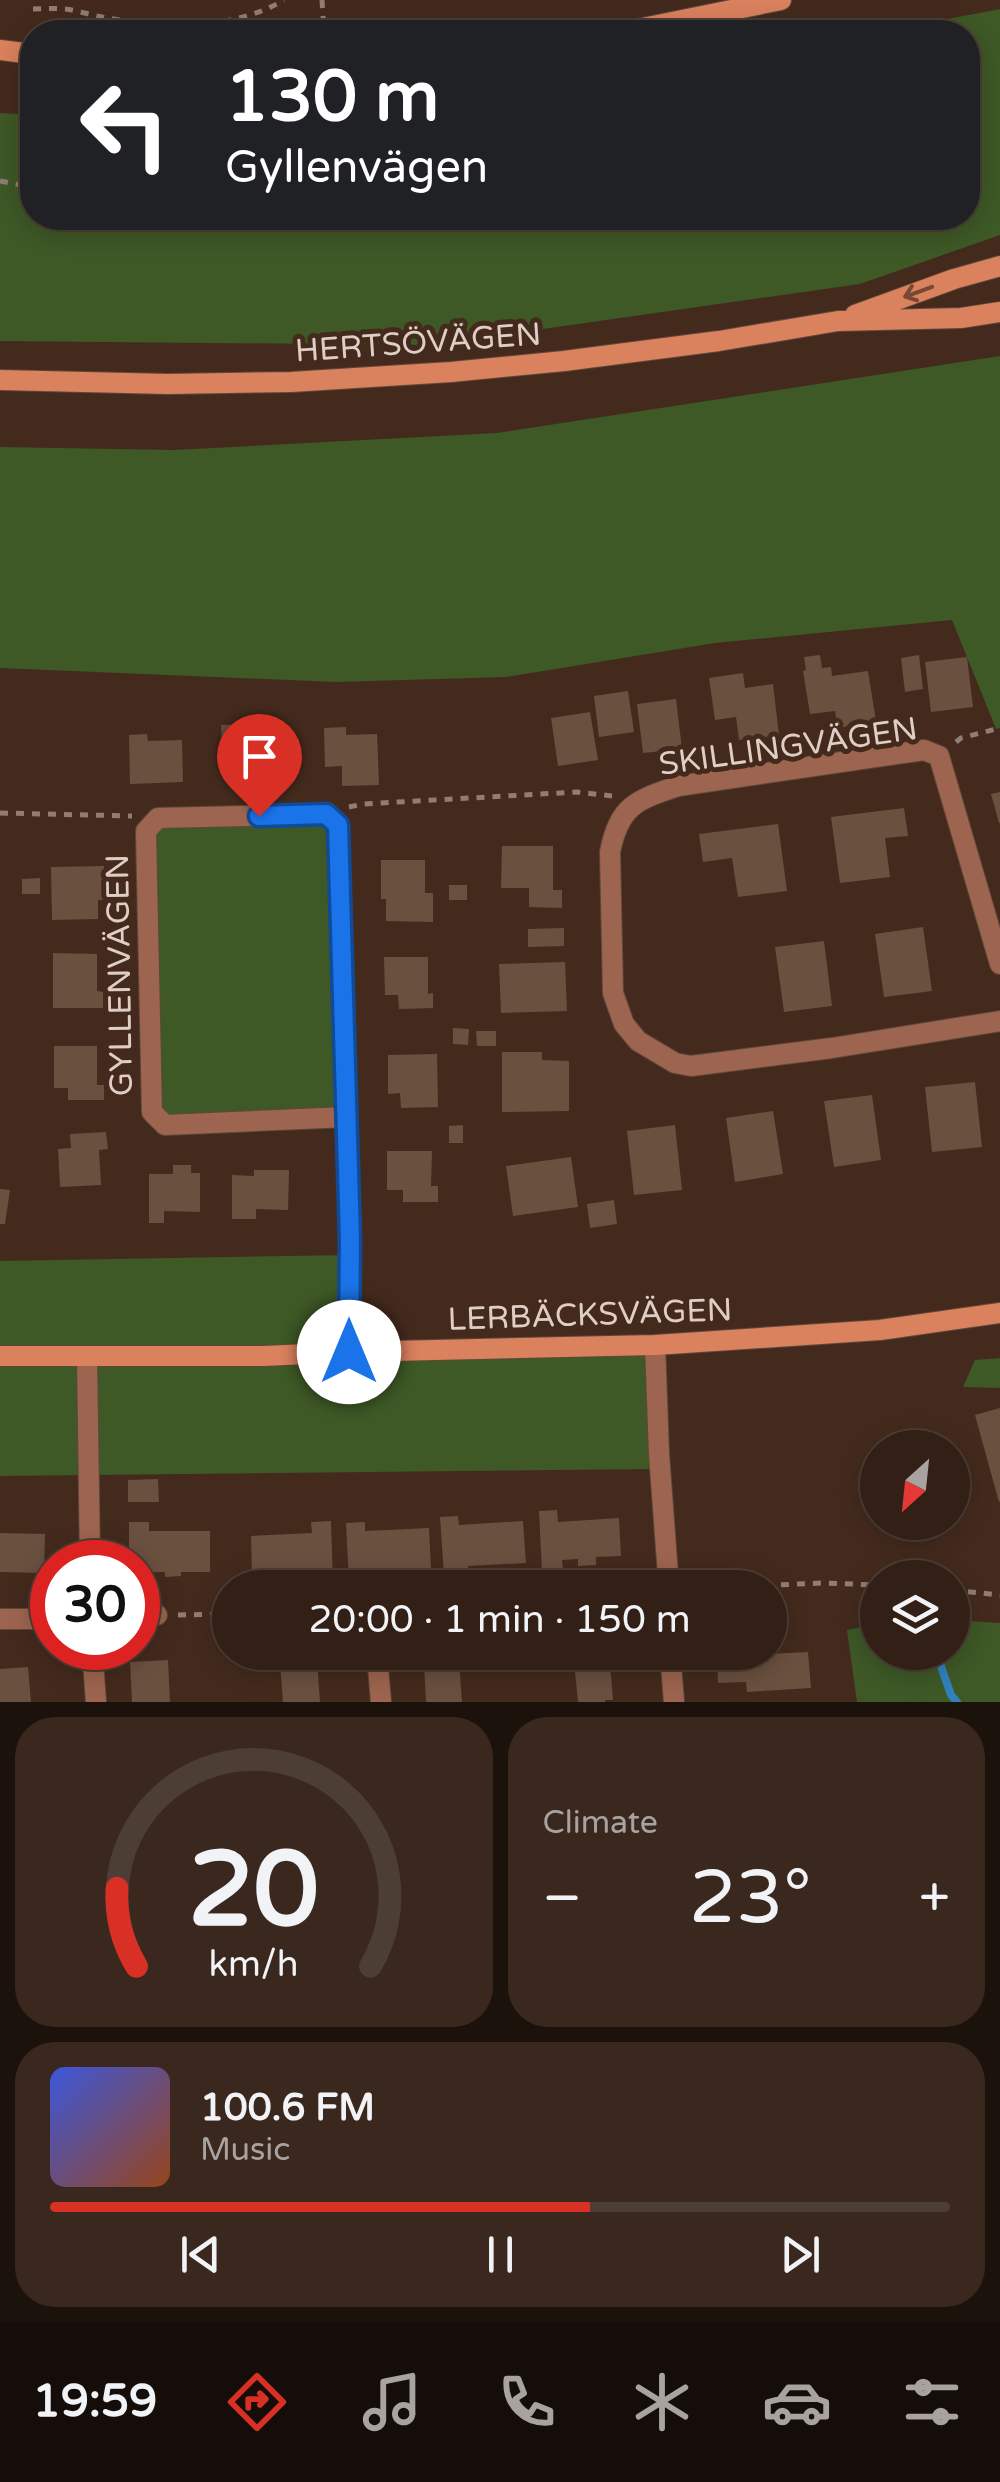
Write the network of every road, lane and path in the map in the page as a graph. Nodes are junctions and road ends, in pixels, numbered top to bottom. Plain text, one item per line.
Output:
1 (284, 0) edge
2 (781, 0) edge
3 (33, 9) dead end
4 (121, 20) edge
5 (221, 20) edge
6 (682, 20) edge
7 (1000, 266) edge
8 (1000, 312) edge
9 (838, 321) junction
10 (0, 380) edge
11 (1000, 728) edge
12 (939, 756) junction
13 (640, 799) junction
14 (0, 814) edge
15 (326, 814) junction
16 (158, 818) junction
17 (1000, 964) edge
18 (1000, 1021) edge
19 (346, 1117) junction
20 (1000, 1313) edge
21 (654, 1344) junction
22 (349, 1352) junction
23 (0, 1356) edge
24 (88, 1356) junction
25 (90, 1540) edge
26 (668, 1570) edge
27 (787, 1584) edge
28 (860, 1585) edge
29 (970, 1592) edge
30 (1000, 1594) edge
31 (212, 1614) edge
32 (160, 1615) edge
33 (0, 1619) edge
34 (30, 1619) edge
35 (94, 1670) edge
36 (378, 1670) edge
37 (671, 1670) edge
38 (96, 1702) edge
39 (381, 1702) edge
40 (674, 1702) edge

1 - 5 path
2 - 6 street
3 - 4 path
7 -> 9 street, HERTSÖVÄGEN
8 - 9 street, HERTSÖVÄGEN
9 - 10 street, HERTSÖVÄGEN
11 - 12 path
12 - 13 street, SKILLINGVÄGEN
12 - 17 street, SKILLINGVÄGEN
13 - 15 path
13 - 18 street, SKILLINGVÄGEN
14 - 16 path
15 - 16 street, GYLLENVÄGEN
15 - 19 street
16 - 19 street, GYLLENVÄGEN
19 - 22 street
20 - 21 street, LERBÄCKSVÄGEN
21 - 22 street, LERBÄCKSVÄGEN
21 - 26 street
22 - 24 street, LERBÄCKSVÄGEN
23 - 24 street, LERBÄCKSVÄGEN
24 - 25 street
27 - 28 path
29 - 30 path
31 - 32 path
33 - 34 street
35 - 38 street
36 - 39 street
37 - 40 street

